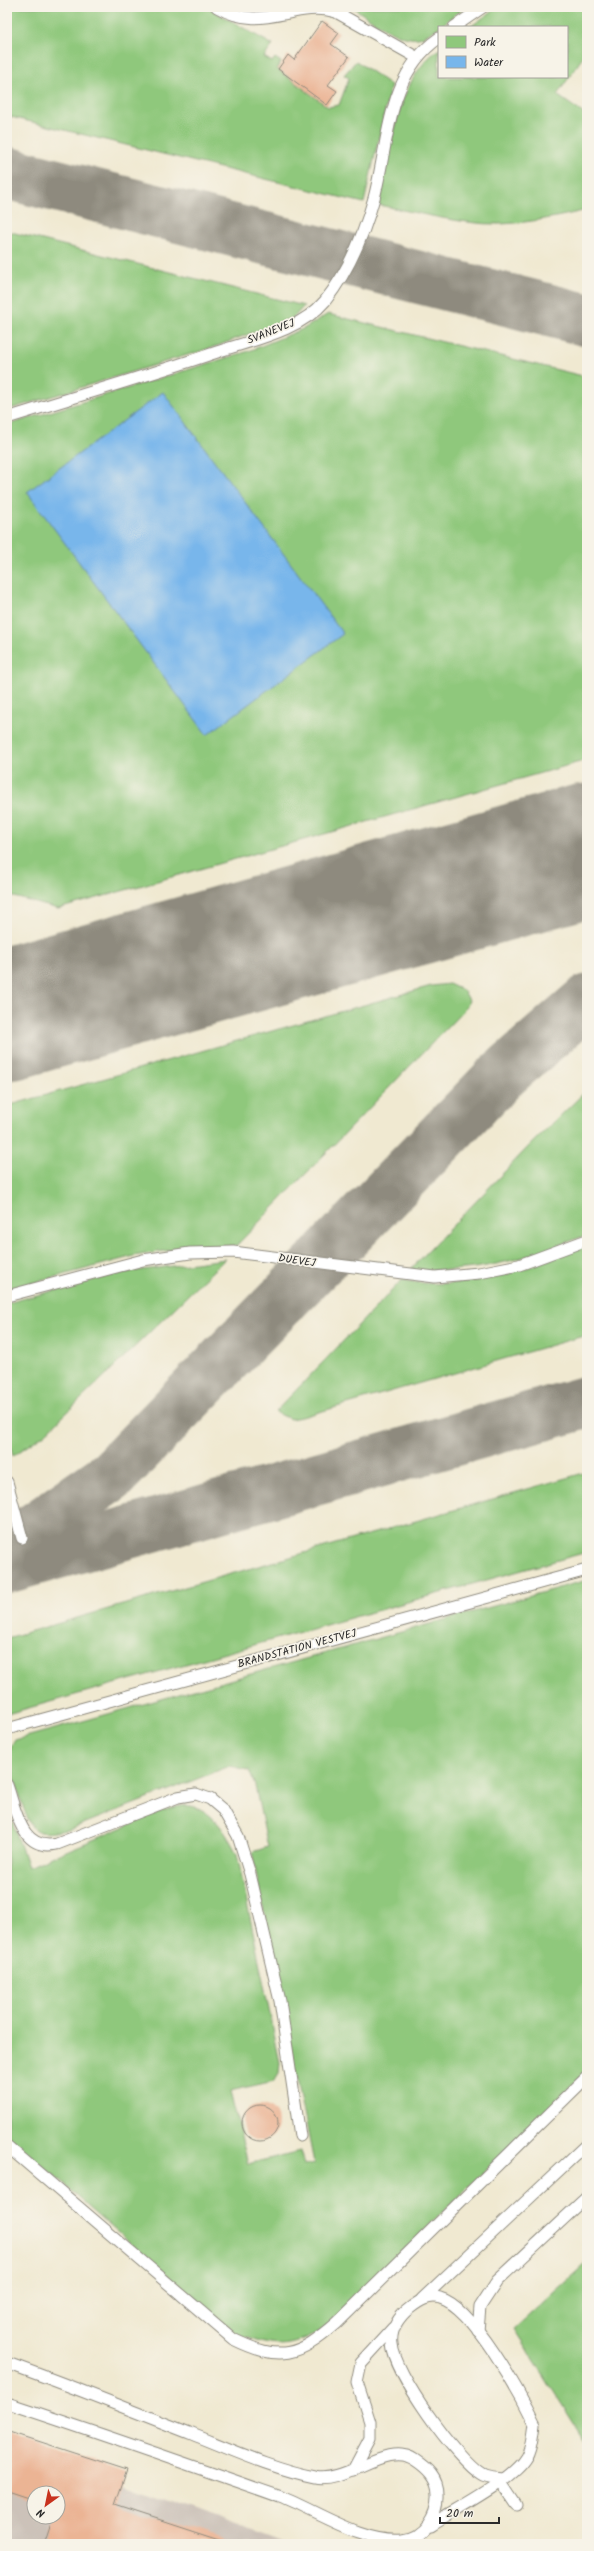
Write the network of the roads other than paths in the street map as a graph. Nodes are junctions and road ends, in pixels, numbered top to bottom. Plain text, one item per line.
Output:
1 (217, 7) edge
2 (483, 7) edge
3 (455, 26) edge
4 (438, 39) edge
5 (416, 57) junction
6 (7, 418) edge
7 (587, 1240) edge
8 (7, 1296) edge
9 (7, 1482) edge
10 (22, 1538) dead end
11 (587, 1570) edge
12 (7, 1729) edge
13 (7, 1785) edge
14 (587, 2077) edge
15 (300, 2136) dead end
16 (587, 2144) edge
17 (7, 2146) edge
18 (587, 2197) edge
19 (422, 2299) junction
20 (393, 2328) junction
21 (478, 2331) junction
22 (7, 2363) edge
23 (7, 2403) edge
24 (353, 2470) junction
25 (502, 2480) junction
26 (516, 2505) dead end
27 (426, 2528) junction

1 - 5 lane
2 - 3 lane
4 - 5 lane
5 - 6 lane, SVANEVEJ
7 - 8 lane, DUEVEJ
9 - 10 lane
11 - 12 lane, BRANDSTATION VESTVEJ
13 - 15 lane
14 - 17 lane
16 - 19 lane
18 - 21 lane
19 - 20 lane
19 - 21 lane
20 - 24 lane
20 - 25 lane
21 - 25 lane
22 - 24 lane
23 - 27 lane
24 - 27 lane
25 - 26 lane
25 - 27 lane

